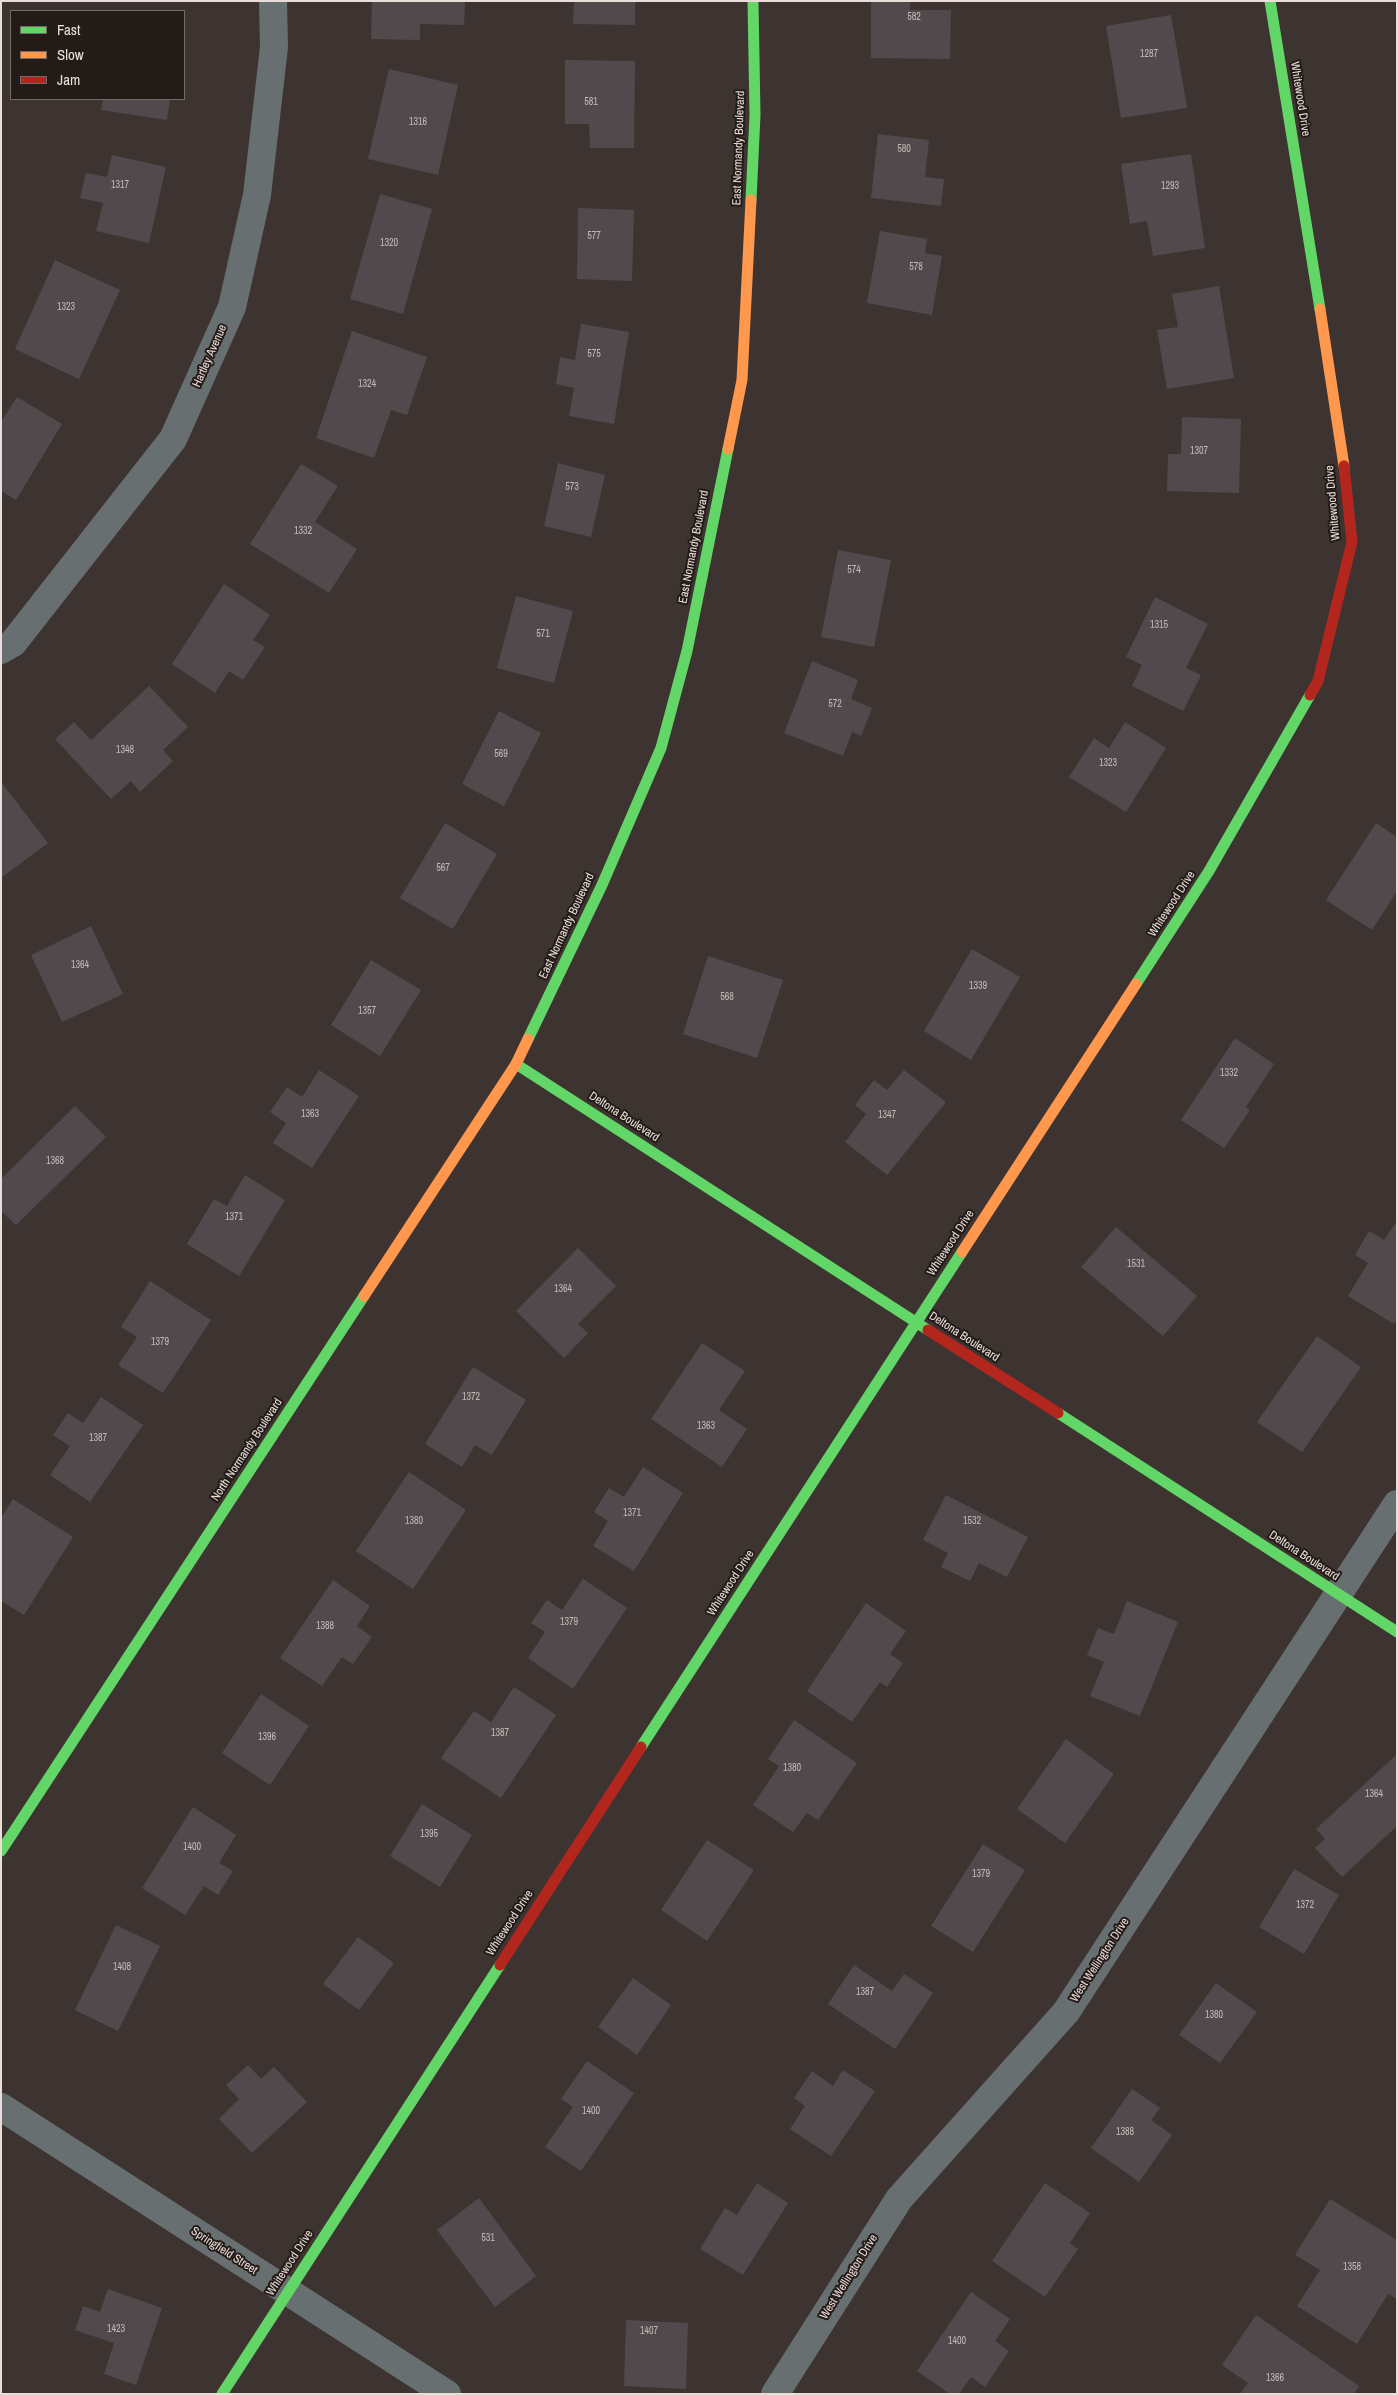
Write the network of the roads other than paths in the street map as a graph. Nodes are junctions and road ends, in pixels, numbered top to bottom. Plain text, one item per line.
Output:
1 (273, 1) edge
2 (753, 1) edge
3 (1270, 1) edge
4 (1, 650) edge
5 (516, 1064) junction
6 (916, 1322) junction
7 (1397, 1504) edge
8 (1338, 1595) junction
9 (1397, 1632) edge
10 (1, 1851) edge
11 (1, 2107) edge
12 (288, 2292) junction
13 (222, 2394) edge
14 (447, 2394) edge
15 (775, 2394) edge

1 - 4 street, Hartley Avenue
2 - 5 street, East Normandy Boulevard
3 - 6 street, Whitewood Drive
5 - 6 street, Deltona Boulevard
5 - 10 street, North Normandy Boulevard
6 - 8 street, Deltona Boulevard
6 - 12 street, Whitewood Drive
7 - 8 street, West Wellington Drive
8 - 9 street, Deltona Boulevard
8 - 15 street, West Wellington Drive
11 - 12 street, Springfield Street
12 - 13 street, Whitewood Drive
12 - 14 street, Springfield Street

